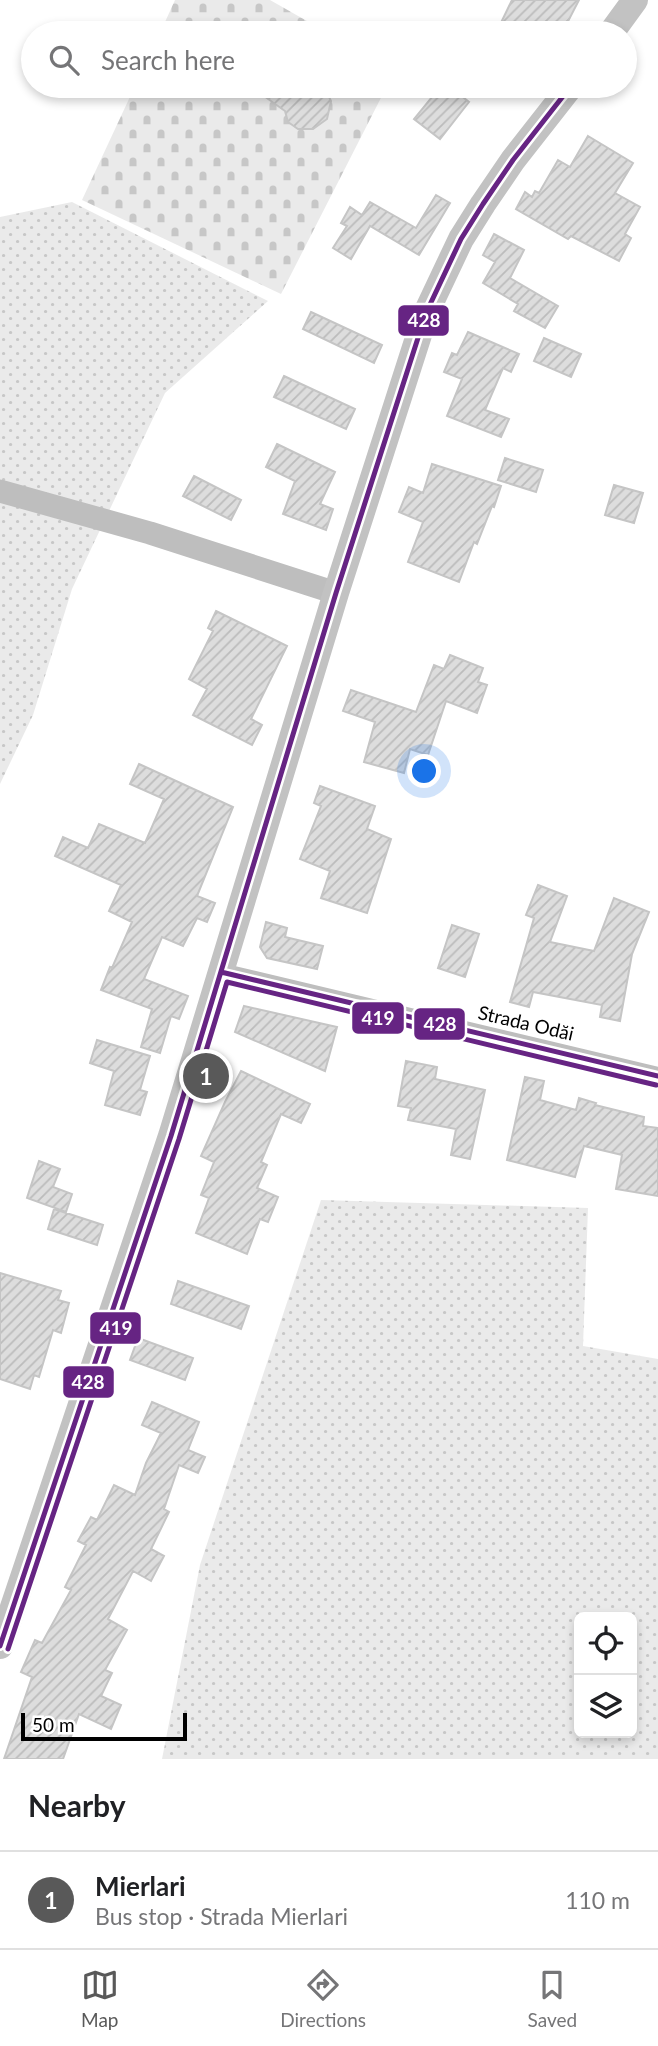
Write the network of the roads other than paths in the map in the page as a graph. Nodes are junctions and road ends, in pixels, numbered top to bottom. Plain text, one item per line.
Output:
1 (635, 0) edge
2 (620, 21) edge
3 (562, 98) edge
4 (0, 491) edge
5 (335, 593) junction
6 (221, 972) junction
7 (658, 1076) edge
8 (0, 1646) edge

1 - 2 main road
3 - 5 main road
4 - 5 street
5 - 6 main road
6 - 7 street, Strada Odăi
6 - 8 main road

